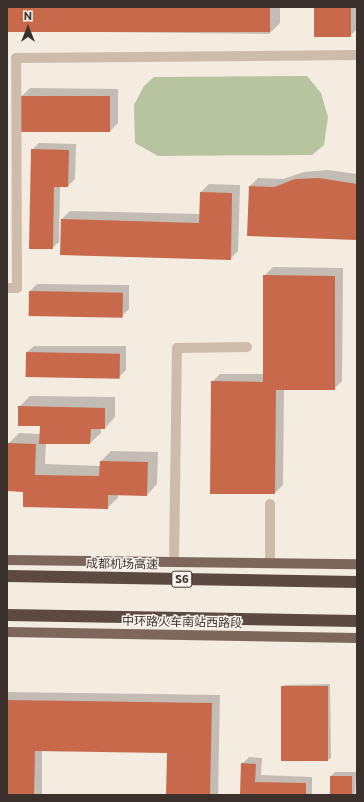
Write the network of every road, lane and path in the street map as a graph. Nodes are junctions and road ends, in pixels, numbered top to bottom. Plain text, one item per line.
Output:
1 (357, 55) edge
2 (7, 288) edge
3 (247, 347) dead end
4 (270, 504) dead end
5 (7, 560) edge
6 (174, 562) junction
7 (270, 563) junction
8 (357, 564) edge
9 (7, 576) edge
10 (357, 582) edge
11 (7, 615) edge
12 (357, 621) edge
13 (7, 632) edge
14 (357, 638) edge

1 - 2 street
3 - 6 street
4 - 7 street
5 - 6 main road
6 - 7 main road
7 - 8 main road
9 - 10 highway, 成都机场高速 / S6
11 - 12 highway
13 - 14 main road, 中环路火车南站西路段

